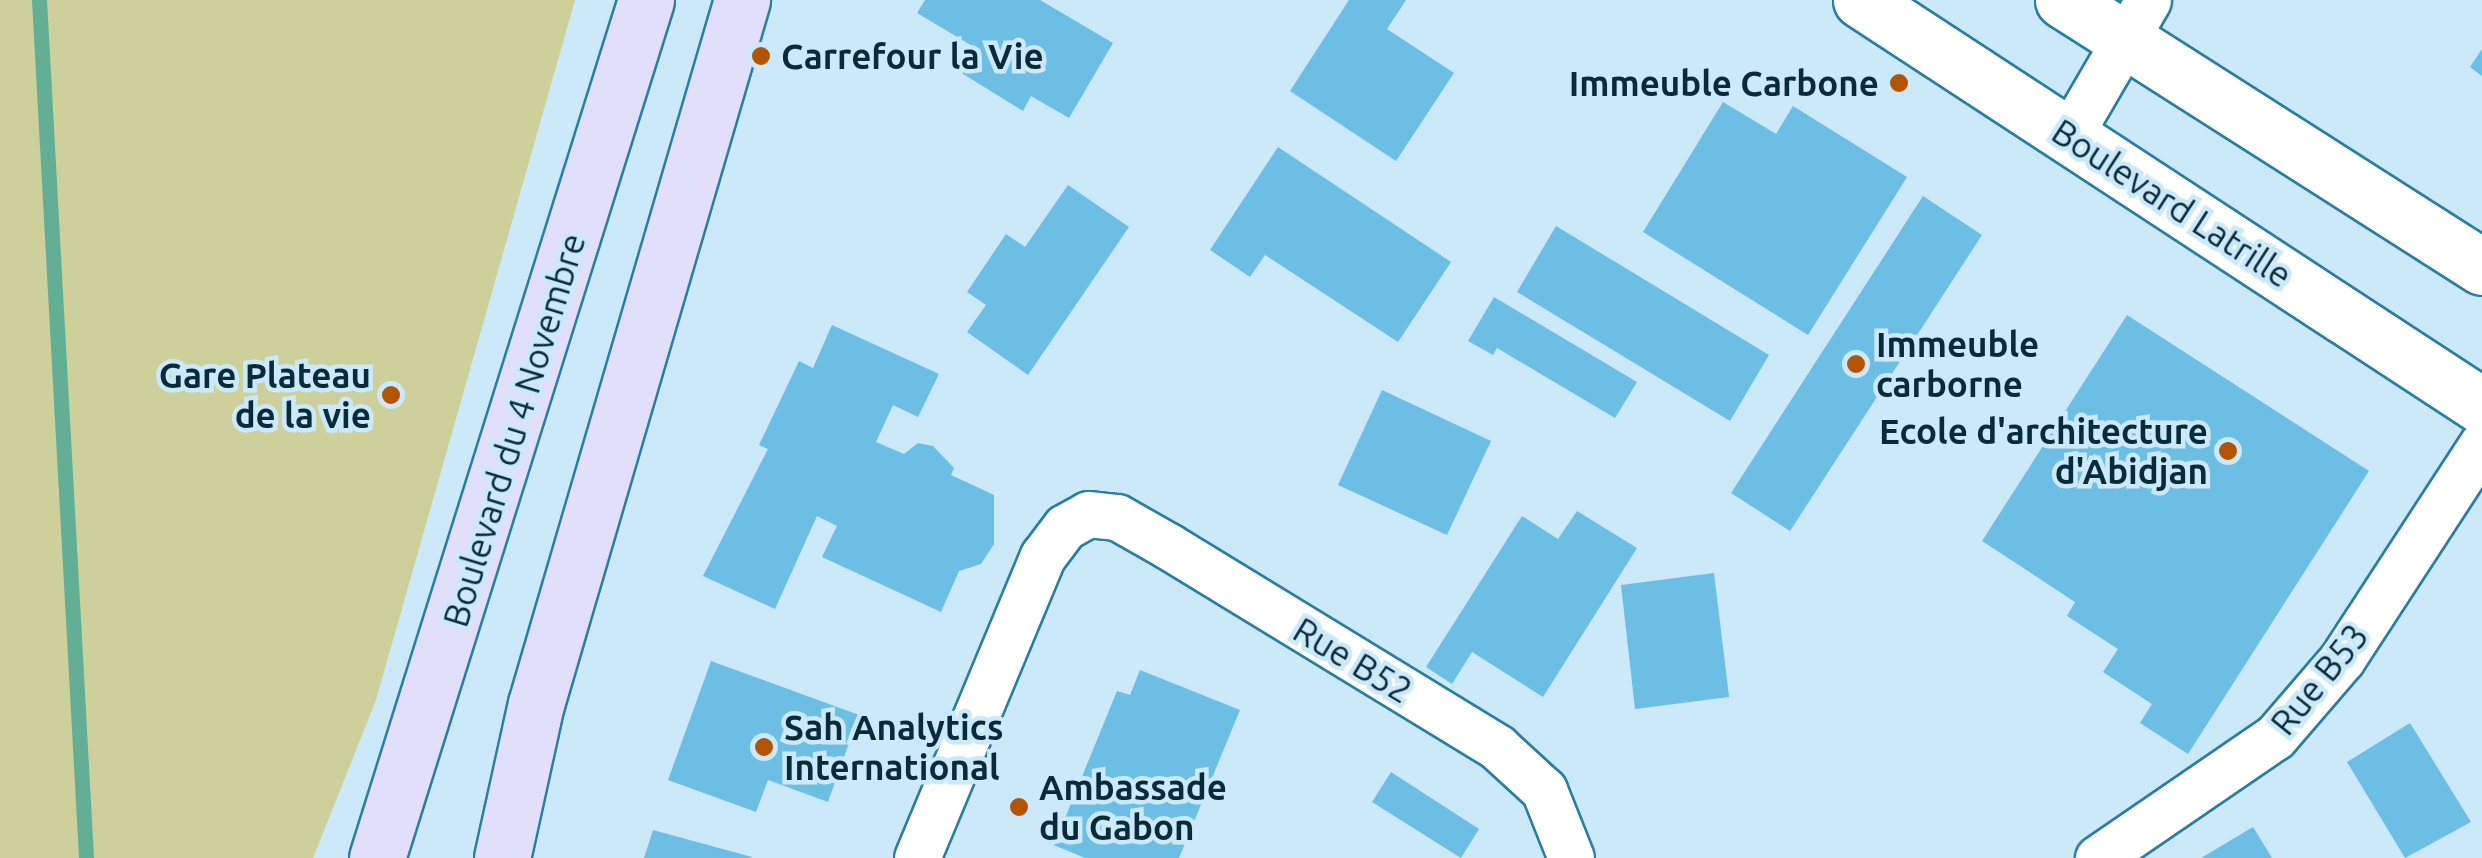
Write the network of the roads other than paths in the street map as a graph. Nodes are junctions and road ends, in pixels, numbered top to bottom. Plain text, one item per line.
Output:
1 (646, 0) edge
2 (742, 0) edge
3 (1861, 0) edge
4 (2063, 0) edge
5 (2138, 20) edge
6 (2070, 136) junction
7 (2482, 267) edge
8 (2482, 406) edge
9 (2482, 444) edge
10 (377, 858) edge
11 (502, 858) edge
12 (917, 858) edge
13 (1571, 858) edge
14 (2098, 858) edge

1 - 10 main road, Boulevard du 4 Novembre
2 - 11 main road
3 - 6 main road, Boulevard Latrille
4 - 5 main road
5 - 6 street
5 - 7 main road
6 - 8 main road, Boulevard Latrille
9 - 14 street, Rue B53
12 - 13 street, Rue B52

